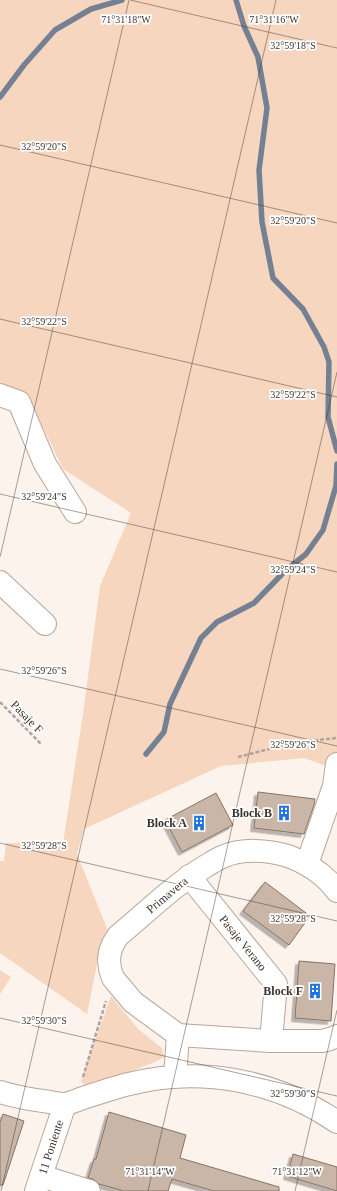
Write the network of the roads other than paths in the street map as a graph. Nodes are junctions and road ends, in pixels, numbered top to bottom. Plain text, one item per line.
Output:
1 (0, 395) edge
2 (76, 512) dead end
3 (0, 582) edge
4 (45, 624) dead end
5 (337, 764) edge
6 (307, 864) junction
7 (189, 876) junction
8 (337, 891) edge
9 (178, 1035) junction
10 (337, 1036) edge
11 (271, 1041) junction
12 (175, 1077) junction
13 (0, 1092) edge
14 (65, 1104) junction
15 (337, 1122) edge
16 (39, 1184) edge
17 (89, 1191) edge

1 - 2 street
3 - 4 street
5 - 6 street
6 - 7 street, Primavera
6 - 8 street, Primavera
7 - 9 street, Primavera
7 - 11 street, Pasaje Verano
9 - 11 street
9 - 12 street
10 - 11 street
12 - 14 street
12 - 15 street
13 - 14 street
14 - 16 street, 11 Poniente
16 - 17 street

